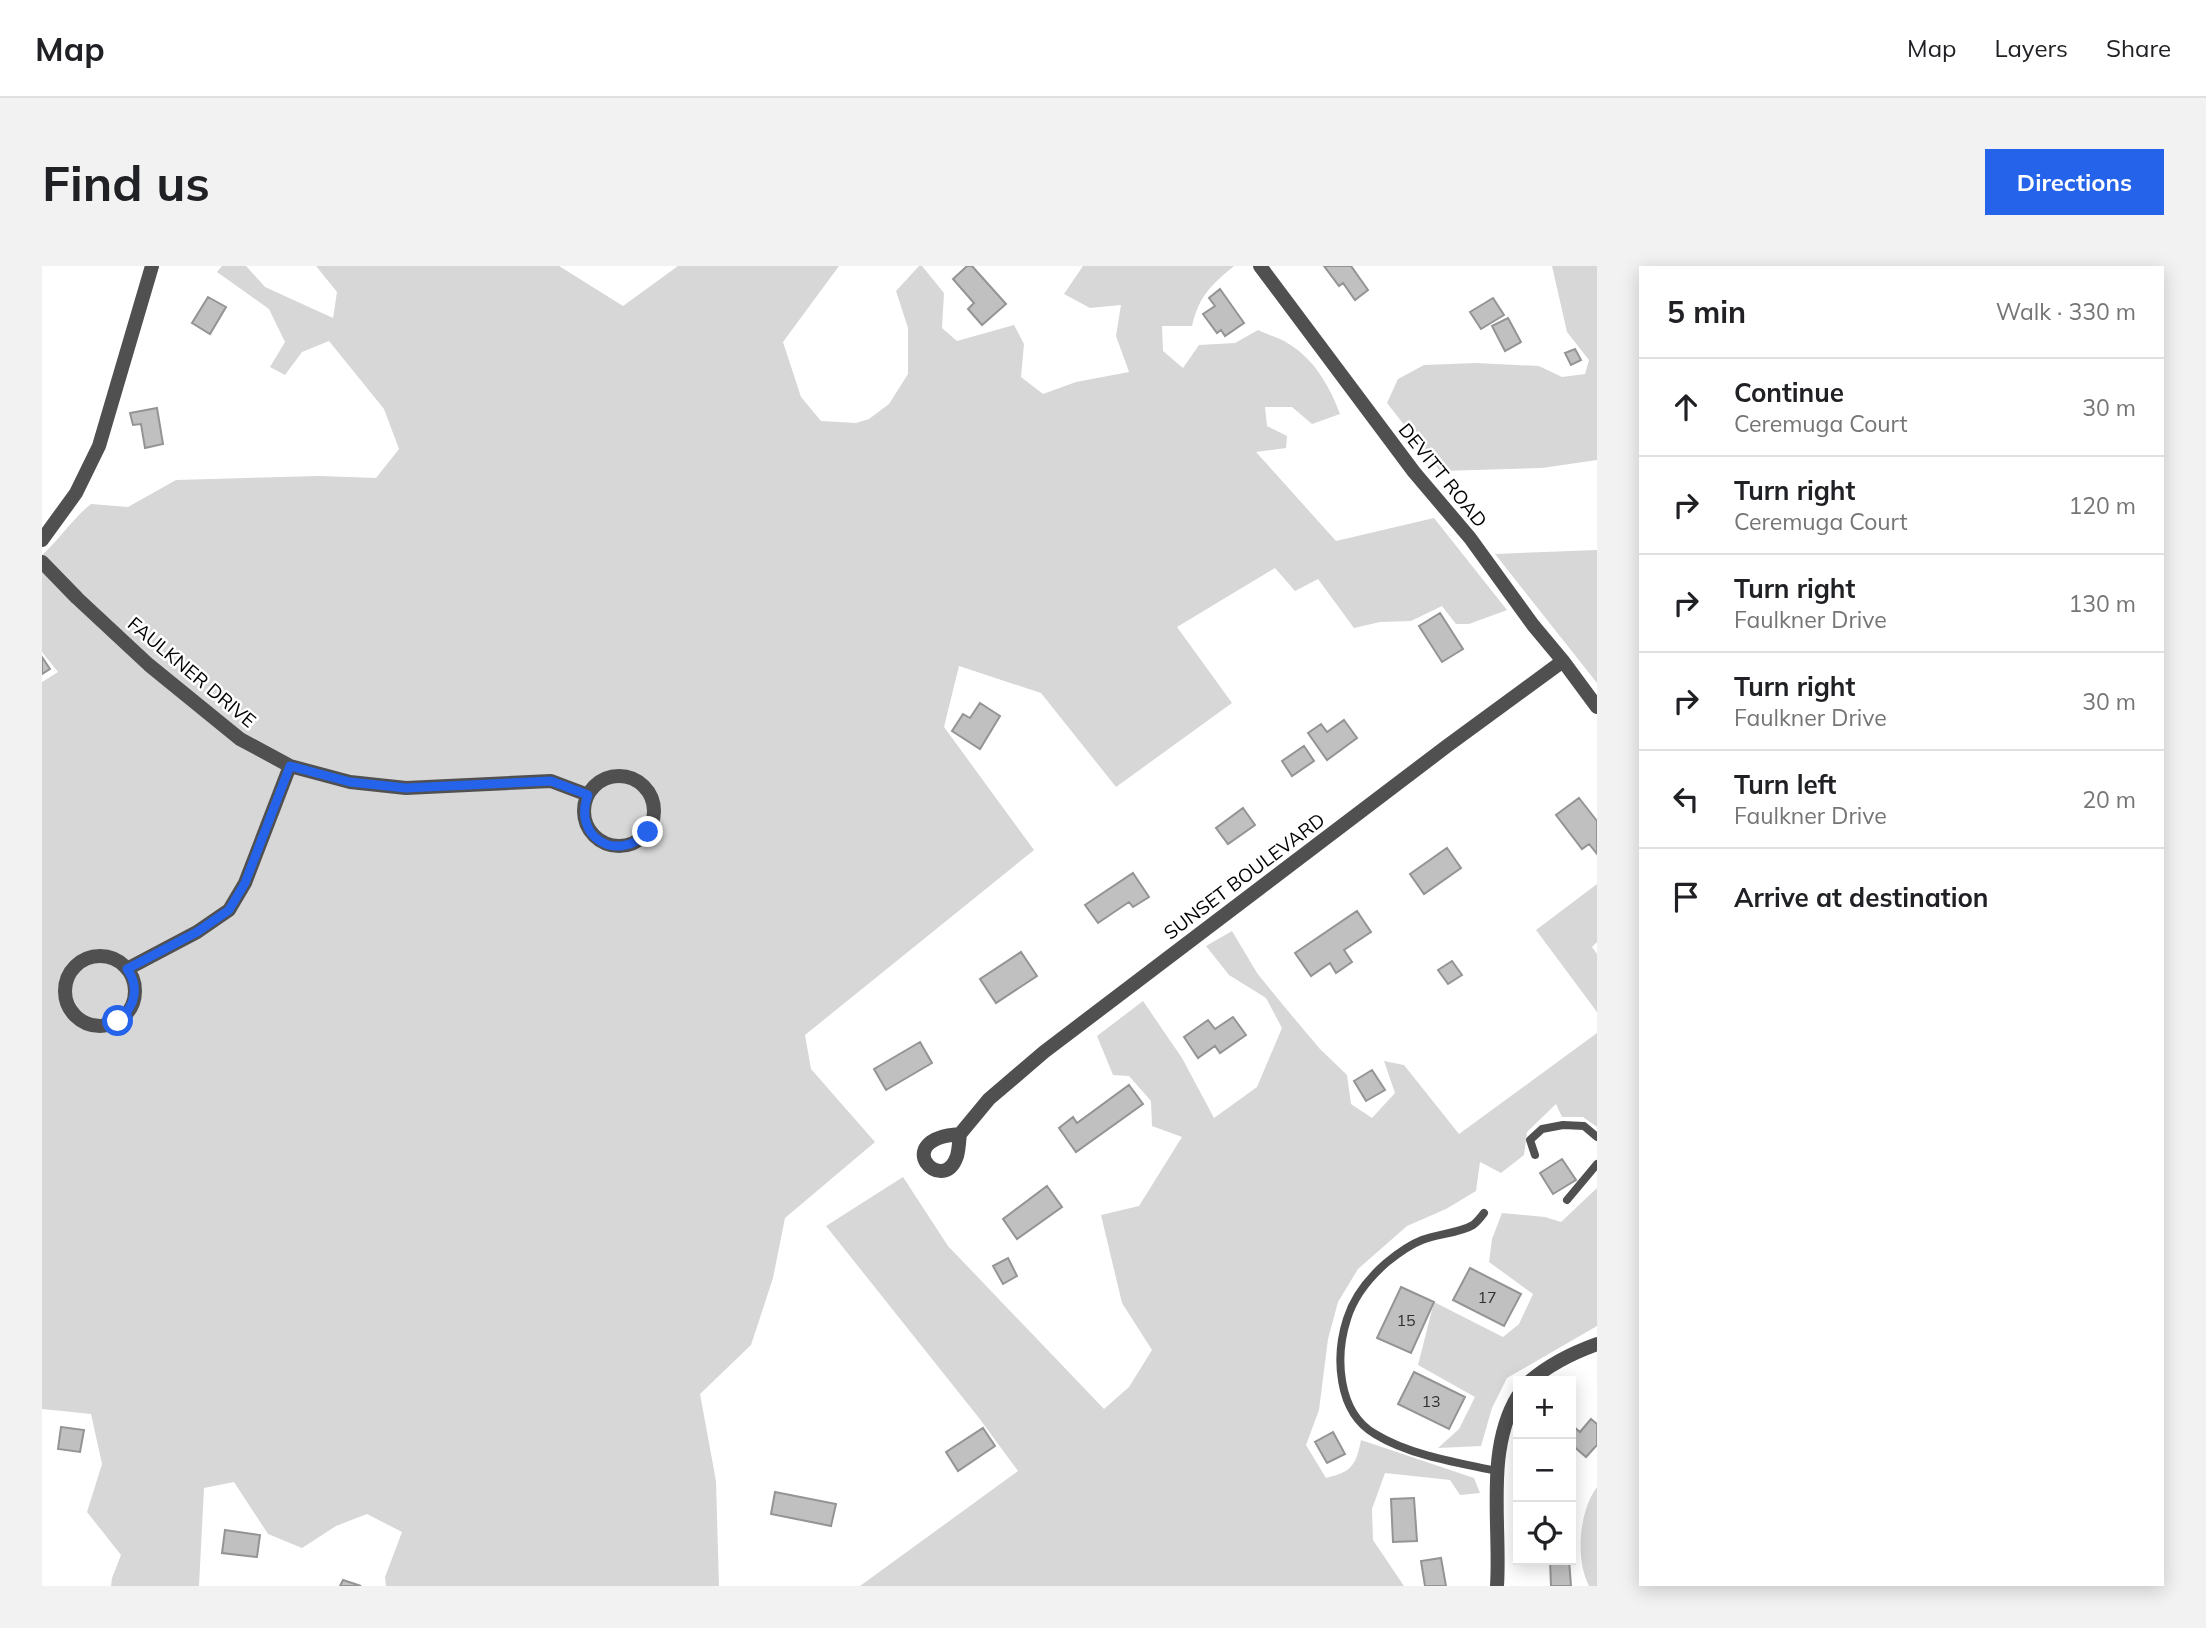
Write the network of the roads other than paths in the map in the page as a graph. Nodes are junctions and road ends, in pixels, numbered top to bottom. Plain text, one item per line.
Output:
1 (152, 266) edge
2 (1259, 266) edge
3 (42, 540) edge
4 (42, 562) edge
5 (1563, 661) junction
6 (1597, 707) edge
7 (290, 766) junction
8 (588, 795) junction
9 (127, 969) junction
10 (960, 1134) dead end
11 (1597, 1137) edge
12 (1535, 1155) dead end
13 (1597, 1164) edge
14 (1567, 1200) dead end
15 (1484, 1213) dead end
16 (1597, 1344) edge
17 (1536, 1376) edge
18 (1513, 1404) edge
19 (1497, 1471) junction
20 (1497, 1586) edge

1 - 3 street
2 - 5 street, DEVITT ROAD
4 - 7 street, FAULKNER DRIVE
5 - 6 street, DEVITT ROAD
5 - 10 street, SUNSET BOULEVARD
7 - 8 street, FAULKNER DRIVE
7 - 9 street
8 - 8 street
9 - 9 street
11 - 12 lane
13 - 14 lane
15 - 19 lane
16 - 17 street
18 - 19 street
19 - 20 street

